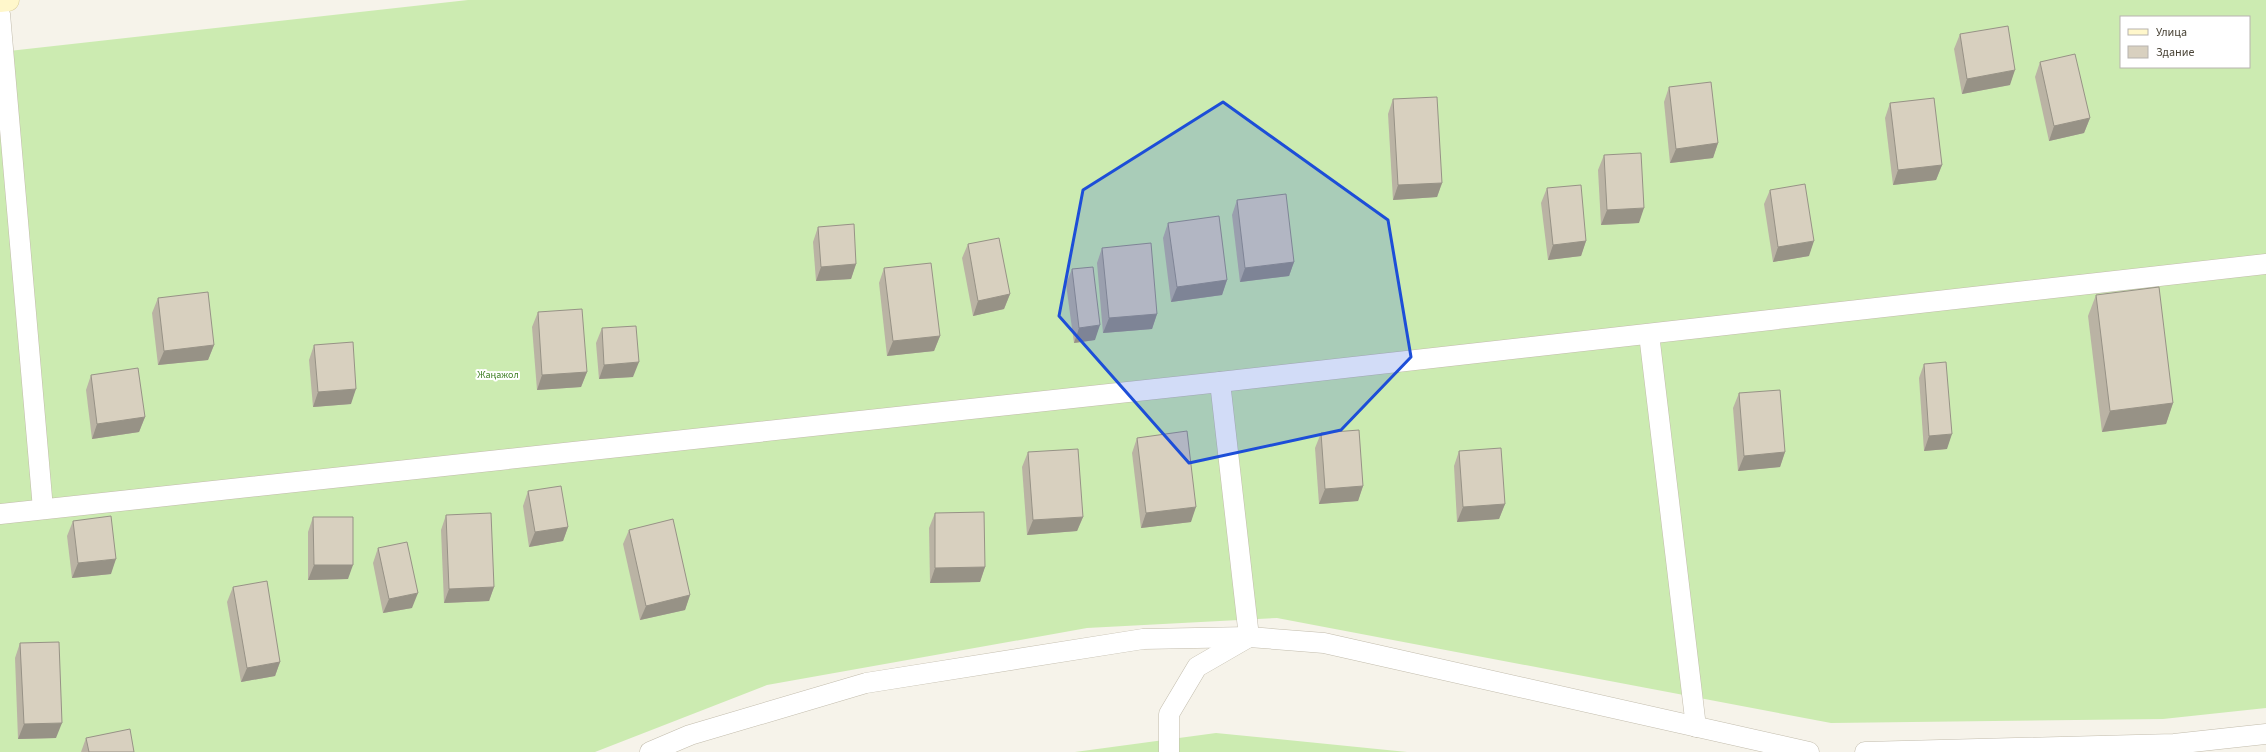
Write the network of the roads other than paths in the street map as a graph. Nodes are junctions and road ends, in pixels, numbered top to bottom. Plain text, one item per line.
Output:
1 (8, 0) edge
2 (0, 1) edge
3 (0, 14) edge
4 (2266, 264) edge
5 (1649, 334) junction
6 (1220, 382) junction
7 (43, 509) junction
8 (0, 514) edge
9 (1249, 637) junction
10 (1696, 727) junction
11 (2266, 734) edge
12 (650, 752) edge
13 (1169, 752) edge
14 (1809, 752) edge
15 (1865, 752) edge

1 - 2 street
3 - 7 lane
4 - 5 lane
5 - 6 lane
5 - 10 lane
6 - 7 lane
6 - 9 lane
7 - 8 lane
9 - 10 lane
9 - 12 lane
9 - 13 lane
10 - 14 lane
11 - 15 lane

